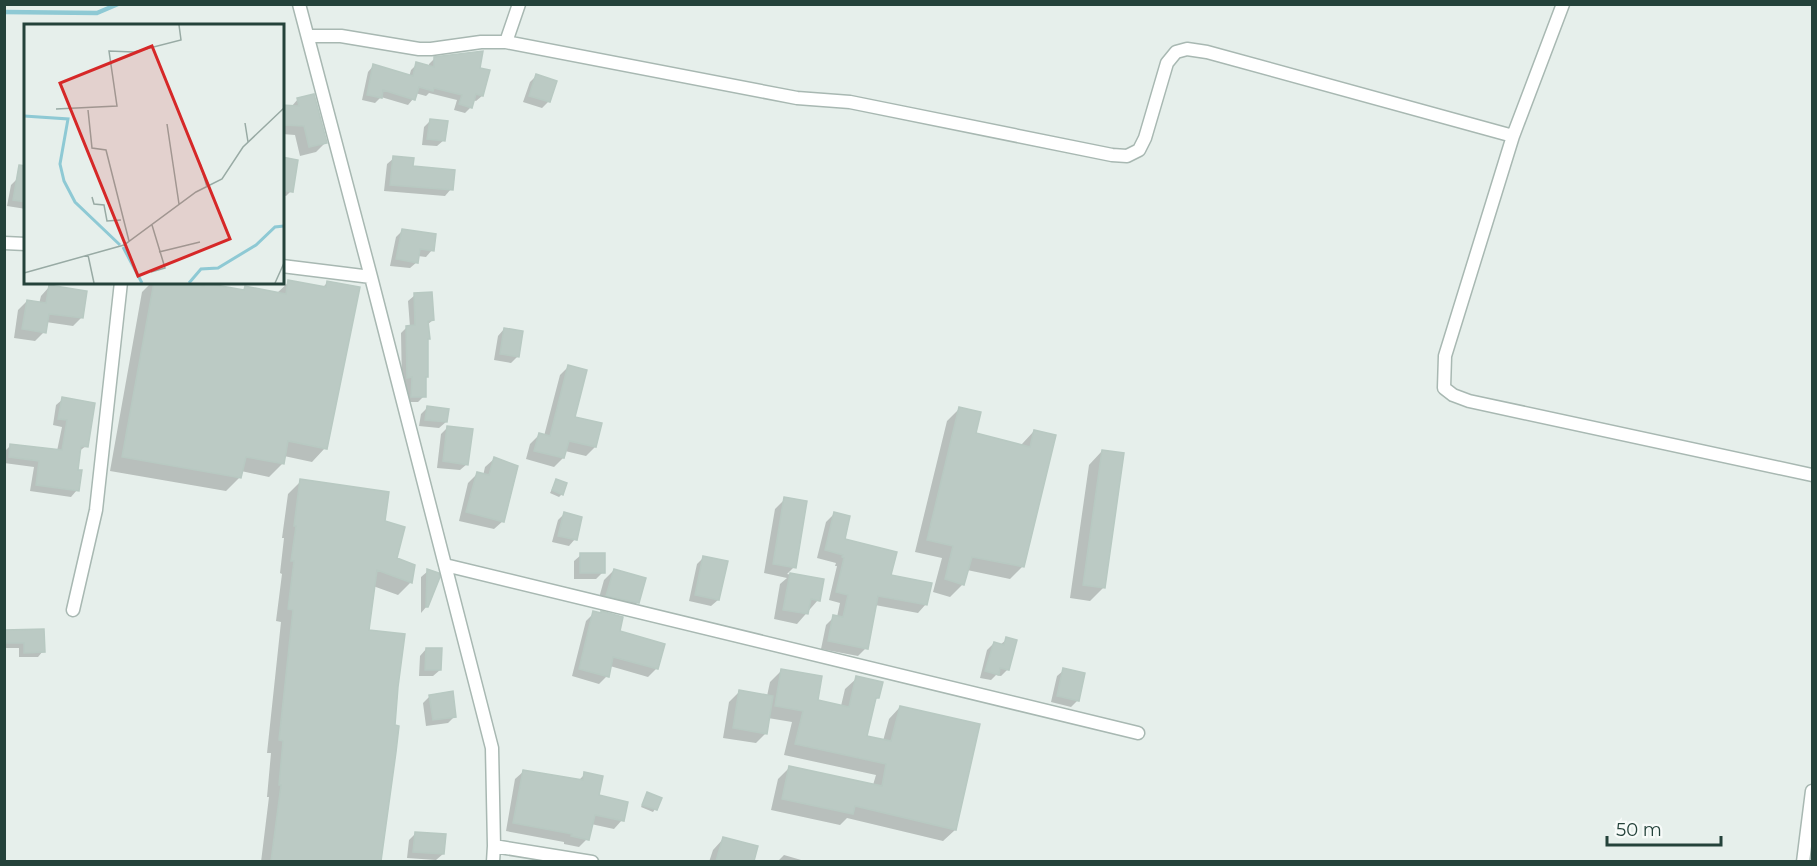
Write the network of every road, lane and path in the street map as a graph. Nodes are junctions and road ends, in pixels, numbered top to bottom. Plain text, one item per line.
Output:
1 (299, 4) edge
2 (519, 4) edge
3 (1563, 4) edge
4 (308, 36) junction
5 (506, 42) junction
6 (1513, 136) junction
7 (4, 243) edge
8 (24, 244) edge
9 (284, 266) edge
10 (371, 277) junction
11 (121, 284) edge
12 (1812, 475) edge
13 (445, 565) junction
14 (73, 610) dead end
15 (1138, 733) dead end
16 (1812, 791) edge
17 (494, 846) junction
18 (493, 861) edge
19 (592, 861) edge
20 (1803, 861) edge

1 - 4 street
2 - 5 street
3 - 6 street
4 - 5 street
4 - 10 street
5 - 6 street
6 - 12 street
7 - 8 street
9 - 10 street
10 - 13 street
11 - 14 street
13 - 15 street
13 - 17 street
16 - 20 street
17 - 18 street
17 - 19 street

